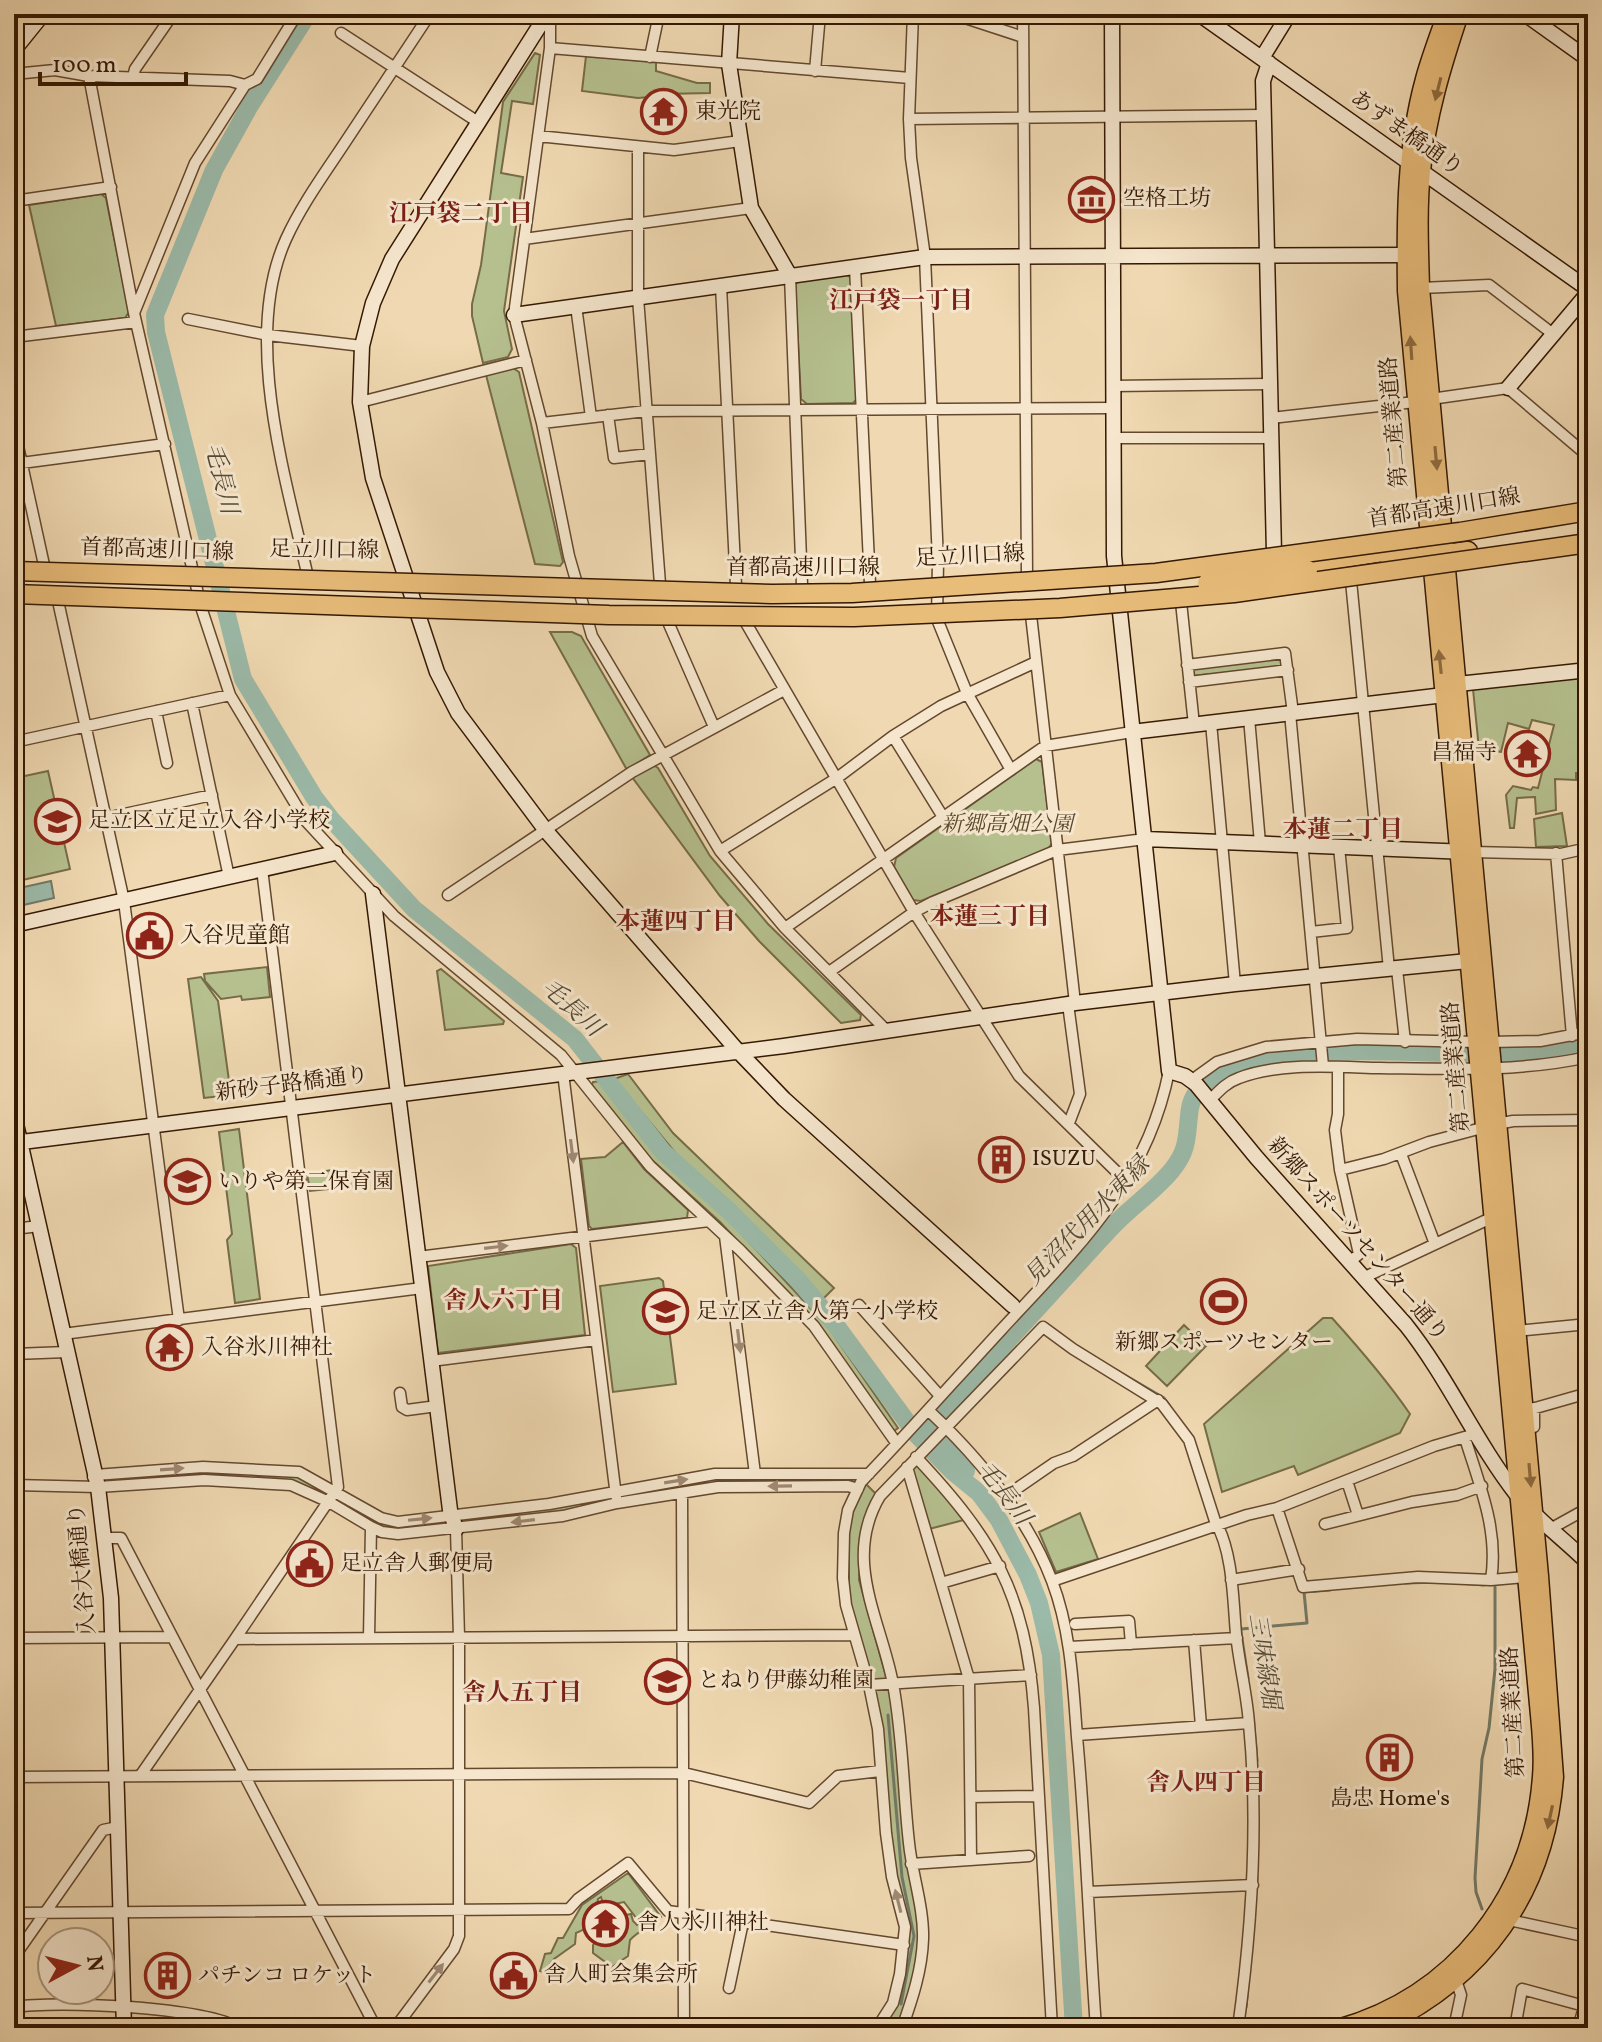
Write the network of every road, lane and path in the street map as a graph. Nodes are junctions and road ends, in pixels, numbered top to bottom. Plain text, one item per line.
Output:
1 (43, 14) edge
2 (173, 14) edge
3 (297, 14) edge
4 (430, 14) edge
5 (548, 14) edge
6 (659, 14) edge
7 (732, 14) edge
8 (820, 14) edge
9 (913, 14) edge
10 (953, 14) edge
11 (1023, 14) edge
12 (1112, 14) edge
13 (1199, 14) edge
14 (1289, 14) edge
15 (1446, 14) edge
16 (1460, 14) edge
17 (1525, 14) edge
18 (341, 33) dead end
19 (1023, 37) junction
20 (550, 48) junction
21 (14, 50) edge
22 (650, 57) junction
23 (1588, 59) edge
24 (1265, 61) junction
25 (729, 64) junction
26 (395, 68) junction
27 (815, 71) junction
28 (14, 74) edge
29 (89, 76) junction
30 (133, 77) junction
31 (910, 78) junction
32 (245, 85) junction
33 (1263, 115) junction
34 (909, 119) junction
35 (1023, 119) junction
36 (1113, 119) junction
37 (478, 122) junction
38 (538, 136) junction
39 (740, 141) junction
40 (638, 147) junction
41 (1416, 167) junction
42 (111, 187) junction
43 (14, 201) edge
44 (751, 208) junction
45 (638, 223) junction
46 (524, 239) junction
47 (1406, 255) junction
48 (1113, 256) junction
49 (1266, 256) junction
50 (925, 257) junction
51 (1026, 257) junction
52 (855, 267) junction
53 (790, 276) junction
54 (721, 286) junction
55 (1421, 288) junction
56 (1588, 291) edge
57 (638, 298) junction
58 (576, 306) junction
59 (514, 315) junction
60 (135, 317) junction
61 (188, 319) dead end
62 (1553, 334) junction
63 (268, 335) junction
64 (14, 337) edge
65 (362, 346) junction
66 (526, 360) junction
67 (1270, 384) junction
68 (1113, 386) junction
69 (1508, 388) junction
70 (1423, 401) junction
71 (360, 402) junction
72 (933, 408) junction
73 (1113, 408) junction
74 (1027, 409) junction
75 (729, 410) junction
76 (797, 410) junction
77 (862, 410) junction
78 (646, 411) junction
79 (608, 415) junction
80 (591, 417) junction
81 (1271, 418) junction
82 (542, 423) junction
83 (14, 428) edge
84 (1114, 438) junction
85 (1271, 438) junction
86 (165, 444) junction
87 (650, 454) junction
88 (1588, 456) edge
89 (18, 464) edge
90 (1588, 509) edge
91 (1588, 520) edge
92 (1588, 534) edge
93 (1588, 545) edge
94 (1436, 550) junction
95 (1274, 553) junction
96 (14, 564) edge
97 (44, 565) junction
98 (1307, 567) junction
99 (193, 569) junction
100 (1115, 571) junction
101 (14, 573) edge
102 (307, 573) junction
103 (406, 575) junction
104 (1027, 576) junction
105 (938, 581) junction
106 (1351, 581) junction
107 (577, 582) junction
108 (660, 584) junction
109 (870, 584) junction
110 (802, 585) junction
111 (736, 586) junction
112 (852, 593) junction
113 (14, 597) edge
114 (58, 601) junction
115 (262, 601) junction
116 (1181, 602) junction
117 (201, 607) junction
118 (1118, 608) junction
119 (419, 615) junction
120 (1031, 615) junction
121 (937, 619) junction
122 (588, 620) junction
123 (668, 622) junction
124 (746, 623) junction
125 (1036, 662) junction
126 (1187, 665) junction
127 (1288, 670) junction
128 (1588, 670) edge
129 (1189, 682) junction
130 (1458, 684) junction
131 (784, 690) junction
132 (967, 693) junction
133 (230, 695) junction
134 (1444, 695) junction
135 (192, 703) junction
136 (1363, 704) junction
137 (156, 711) junction
138 (1291, 713) junction
139 (1249, 718) junction
140 (1211, 723) junction
141 (1194, 725) junction
142 (86, 726) junction
143 (714, 727) junction
144 (1132, 732) junction
145 (893, 736) junction
146 (14, 742) edge
147 (1045, 746) junction
148 (662, 754) junction
149 (167, 763) dead end
150 (1011, 770) junction
151 (837, 778) junction
152 (212, 795) junction
153 (943, 817) junction
154 (106, 818) junction
155 (547, 832) junction
156 (1145, 839) junction
157 (1223, 842) junction
158 (1260, 843) junction
159 (1302, 846) junction
160 (1339, 847) junction
161 (1377, 848) junction
162 (1588, 848) edge
163 (1057, 850) junction
164 (720, 851) junction
165 (1466, 852) junction
166 (335, 853) junction
167 (1556, 853) junction
168 (884, 858) junction
169 (262, 869) junction
170 (229, 877) junction
171 (373, 894) junction
172 (448, 895) dead end
173 (124, 901) junction
174 (914, 912) junction
175 (14, 925) edge
176 (785, 928) junction
177 (1311, 932) junction
178 (1475, 960) junction
179 (1393, 969) junction
180 (829, 972) junction
181 (1314, 977) junction
182 (1235, 984) junction
183 (1162, 992) junction
184 (1071, 1003) junction
185 (980, 1017) junction
186 (888, 1032) junction
187 (1588, 1032) edge
188 (1572, 1036) junction
189 (1405, 1042) junction
190 (1322, 1043) junction
191 (737, 1050) junction
192 (1484, 1055) junction
193 (1588, 1057) edge
194 (1323, 1063) junction
195 (1338, 1067) junction
196 (1169, 1071) junction
197 (576, 1072) junction
198 (1201, 1090) junction
199 (397, 1094) junction
200 (292, 1107) junction
201 (14, 1115) edge
202 (1588, 1120) edge
203 (1069, 1123) junction
204 (153, 1125) junction
205 (1491, 1125) junction
206 (17, 1142) edge
207 (1401, 1154) junction
208 (1340, 1170) junction
209 (1128, 1183) junction
210 (1493, 1217) junction
211 (709, 1221) junction
212 (39, 1226) junction
213 (14, 1229) edge
214 (583, 1236) junction
215 (725, 1236) junction
216 (1435, 1244) junction
217 (418, 1257) junction
218 (1351, 1261) junction
219 (1365, 1277) junction
220 (422, 1288) junction
221 (315, 1302) junction
222 (859, 1305) dead end
223 (1016, 1309) junction
224 (179, 1320) junction
225 (1588, 1324) edge
226 (1517, 1331) junction
227 (63, 1334) junction
228 (596, 1340) junction
229 (67, 1352) junction
230 (14, 1354) edge
231 (431, 1361) junction
232 (400, 1393) dead end
233 (1588, 1393) edge
234 (940, 1396) junction
235 (1158, 1400) junction
236 (437, 1406) junction
237 (1529, 1409) junction
238 (930, 1412) junction
239 (1534, 1427) dead end
240 (944, 1428) junction
241 (1470, 1436) junction
242 (897, 1444) junction
243 (919, 1454) junction
244 (907, 1467) junction
245 (755, 1474) junction
246 (869, 1474) junction
247 (1347, 1481) junction
248 (93, 1483) junction
249 (14, 1485) edge
250 (1482, 1486) junction
251 (858, 1489) junction
252 (615, 1491) junction
253 (336, 1492) junction
254 (682, 1493) junction
255 (1517, 1495) junction
256 (1006, 1496) junction
257 (329, 1502) junction
258 (617, 1503) junction
259 (1277, 1508) junction
260 (1588, 1508) edge
261 (1533, 1514) junction
262 (1358, 1515) junction
263 (454, 1522) junction
264 (1325, 1524) dead end
265 (1221, 1525) junction
266 (371, 1527) junction
267 (1552, 1528) junction
268 (105, 1538) junction
269 (1588, 1563) edge
270 (1000, 1566) junction
271 (1299, 1569) junction
272 (1525, 1577) junction
273 (1231, 1580) junction
274 (1491, 1580) junction
275 (1052, 1581) junction
276 (941, 1583) junction
277 (866, 1587) junction
278 (845, 1590) junction
279 (1075, 1624) dead end
280 (854, 1635) junction
281 (683, 1636) junction
282 (172, 1637) junction
283 (369, 1637) junction
284 (459, 1637) junction
285 (14, 1638) edge
286 (112, 1638) junction
287 (1237, 1638) junction
288 (235, 1639) junction
289 (1194, 1640) junction
290 (1131, 1644) junction
291 (1070, 1647) junction
292 (1031, 1675) junction
293 (969, 1679) junction
294 (893, 1682) junction
295 (869, 1685) junction
296 (200, 1690) junction
297 (1249, 1723) junction
298 (1201, 1726) junction
299 (1077, 1735) junction
300 (880, 1771) junction
301 (684, 1773) junction
302 (458, 1775) junction
303 (116, 1776) junction
304 (140, 1776) junction
305 (245, 1776) junction
306 (14, 1777) edge
307 (1039, 1796) junction
308 (971, 1797) junction
309 (118, 1827) junction
310 (1029, 1856) dead end
311 (971, 1860) junction
312 (911, 1864) junction
313 (1253, 1885) junction
314 (1088, 1892) junction
315 (459, 1911) junction
316 (315, 1912) junction
317 (684, 1912) junction
318 (14, 1913) edge
319 (46, 1913) junction
320 (121, 1913) junction
321 (1509, 1920) junction
322 (743, 1922) junction
323 (1588, 1937) edge
324 (904, 1945) junction
325 (14, 1957) edge
326 (1456, 1980) junction
327 (729, 1988) dead end
328 (1588, 1994) edge
329 (1586, 2006) edge
330 (14, 2007) edge
331 (124, 2008) junction
332 (1362, 2025) edge
333 (124, 2028) edge
334 (239, 2028) edge
335 (376, 2028) edge
336 (395, 2028) edge
337 (684, 2028) edge
338 (877, 2028) edge
339 (902, 2028) edge
340 (1052, 2028) edge
341 (1096, 2028) edge
342 (1238, 2028) edge
343 (1338, 2028) edge
344 (1379, 2028) edge
345 (1454, 2028) edge
346 (1515, 2028) edge
347 (1578, 2028) edge

1 - 21 street
2 - 30 street
3 - 32 street
4 - 26 street
5 - 20 street
5 - 37 street
6 - 22 street
7 - 25 street
8 - 27 street
9 - 31 street
10 - 19 street
11 - 19 street
12 - 36 street
13 - 24 street, あずま橋通り
14 - 24 street
15 - 41 main road, 第二産業道路
16 -> 41 main road, 第二産業道路
17 - 23 street
18 - 26 street
19 - 35 street
20 - 22 street
20 - 38 street
22 - 25 street
24 - 33 street
24 - 41 street, あずま橋通り
25 - 27 street
25 - 39 street
26 - 37 street
26 - 63 street
27 - 31 street
28 - 29 street
29 - 30 street
29 - 42 street
30 - 32 street
31 - 34 street
32 - 60 street
33 - 36 street
33 - 49 street
34 - 35 street
34 - 50 street
35 - 36 street
35 - 51 street
36 - 48 street
37 - 65 street
38 - 40 street
38 - 46 street
39 - 40 street
39 - 44 street
40 - 45 street
41 - 47 main road, 第二産業道路
41 - 55 main road, 第二産業道路
41 - 56 street, あずま橋通り
42 - 43 street
42 - 60 street
44 - 45 street
44 - 53 street
45 - 46 street
45 - 57 street
46 - 59 street
47 - 49 street
70 -> 47 main road, 第二産業道路
48 - 49 street
48 - 51 street
48 - 68 street
49 - 67 street
50 - 51 street
50 - 52 street
50 - 72 street
51 - 74 street
52 - 53 street
52 - 77 street
53 - 54 street
53 - 76 street
54 - 57 street
54 - 75 street
55 - 62 street
55 - 70 main road, 第二産業道路
56 - 62 street
57 - 58 street
57 - 78 street
58 - 59 street
58 - 80 street
59 - 66 street
60 - 64 street
60 - 86 street
61 - 63 street
62 - 69 street
63 - 65 street
63 - 102 street
65 - 71 street
66 - 71 street
66 - 82 street
67 - 68 street
67 - 81 street
68 - 73 street
69 - 70 street
69 - 88 street
70 - 81 street
70 - 94 main road, 第二産業道路
71 - 103 street
72 - 74 street
72 - 77 street
72 - 105 street
73 - 74 street
73 - 84 street
74 - 104 street
75 - 76 street
75 - 78 street
75 - 111 street
76 - 77 street
76 - 110 street
77 - 109 street
78 - 79 street
78 - 87 street
79 - 80 street
79 - 87 street
80 - 82 street
81 - 85 street
82 - 107 street
83 - 89 street
84 - 85 street
84 - 100 street
85 - 95 street
86 - 89 street
86 - 99 street
87 - 108 street
89 - 97 street
90 - 94 street, 足立川口線
90 - 112 highway, 首都高速川口線, bridge
91 - 94 highway
92 - 94 highway
93 - 94 street, 足立川口線
93 - 115 highway, bridge
94 - 95 street, 足立川口線
94 - 98 highway
94 - 106 street, 足立川口線
94 - 130 main road, 第二産業道路
134 -> 94 main road, 第二産業道路
95 - 100 street, 足立川口線
96 - 97 street, 足立川口線
97 - 99 street, 足立川口線
98 - 112 highway, bridge
98 - 115 highway, bridge
99 - 102 street, 足立川口線
99 - 117 street
100 - 104 street, 足立川口線
100 - 118 street
101 - 112 highway, 首都高速川口線, bridge
102 - 103 street, 足立川口線
103 - 107 street, 足立川口線
103 - 119 street
104 - 105 street, 足立川口線
105 - 109 street, 足立川口線
105 - 121 street
106 - 116 street, 足立川口線
106 - 136 street
107 - 108 street, 足立川口線
107 - 122 street
108 - 111 street, 足立川口線
109 - 110 street, 足立川口線
110 - 111 street, 足立川口線
113 - 114 street, 足立川口線
113 - 115 highway, bridge
114 - 117 street, 足立川口線
114 - 142 street
116 - 118 street, 足立川口線
116 - 126 street
117 - 119 street, 足立川口線
117 - 133 street
118 - 120 street, 足立川口線
118 - 144 street
119 - 122 street, 足立川口線
119 - 155 street
120 - 121 street, 足立川口線
120 - 125 street
121 - 124 street, 足立川口線
121 - 132 street
122 - 123 street, 足立川口線
122 - 148 street
123 - 124 street, 足立川口線
123 - 143 street
124 - 131 street
125 - 132 street
125 - 147 street
126 - 127 street
126 - 129 street
127 - 129 street
127 - 138 street
128 - 130 street
129 - 141 street
130 - 165 main road, 第二産業道路
131 - 143 street
131 - 151 street
132 - 145 street
132 - 150 street
133 - 135 street
133 - 166 street
134 - 136 street
134 - 165 main road, 第二産業道路
135 - 137 street
135 - 152 street
136 - 138 street
136 - 161 street
137 - 142 street
137 - 149 street
138 - 139 street
138 - 159 street
139 - 140 street
139 - 158 street
140 - 141 street
140 - 157 street
141 - 144 street
142 - 146 street
142 - 154 street
143 - 148 street
144 - 147 street
144 - 156 street
145 - 151 street
145 - 153 street
147 - 150 street
147 - 163 street
148 - 155 street
148 - 164 street
150 - 153 street
151 - 164 street
151 - 168 street
152 - 154 street
152 - 170 street
153 - 168 street
154 - 173 street
155 - 172 street
155 - 191 street
156 - 157 street
156 - 163 street
156 - 183 street
157 - 158 street
157 - 182 street
158 - 159 street
159 - 160 street
159 - 177 street
160 - 161 street
160 - 177 street
161 - 165 street
161 - 179 street
162 - 167 street
163 - 174 street
163 - 184 street
164 - 176 street
165 - 167 street
165 - 178 main road, 第二産業道路
166 - 169 street
166 - 171 street
167 - 188 street
168 - 174 street
168 - 176 street
169 - 170 street
169 - 200 street
170 - 173 street
171 - 197 street
171 - 199 street
173 - 175 street
173 - 204 street
174 - 180 street
174 - 185 street
176 - 180 street
177 - 181 street
178 - 179 street, 新砂子路橋通り
178 - 192 main road, 第二産業道路
179 - 181 street, 新砂子路橋通り
179 - 189 street
180 - 186 street
181 - 182 street, 新砂子路橋通り
181 - 190 street
182 - 183 street, 新砂子路橋通り
183 - 184 street, 新砂子路橋通り
183 - 196 street
184 - 185 street, 新砂子路橋通り
184 - 203 street
185 - 186 street, 新砂子路橋通り
185 - 203 street
186 - 191 street, 新砂子路橋通り
187 - 188 street
188 - 192 street
189 - 190 street
189 - 192 street
190 - 194 street
190 - 198 street
191 - 197 street, 新砂子路橋通り
191 - 223 street
192 - 193 street
192 - 195 street
192 - 205 main road, 第二産業道路
194 - 195 street
194 - 198 street
195 - 208 street
196 - 198 street, 新郷スポーツセンター通り
196 - 209 street
197 - 199 street, 新砂子路橋通り
197 - 211 street
197 -> 214 street
198 - 218 street, 新郷スポーツセンター通り
199 - 200 street, 新砂子路橋通り
199 - 217 street
200 - 204 street, 新砂子路橋通り
200 - 221 street
201 - 206 street, 入谷大橋通り
202 - 205 street
203 - 209 street
204 - 206 street, 新砂子路橋通り
204 - 224 street
205 - 207 street
205 - 210 main road, 第二産業道路
205 - 226 main road, 第二産業道路
206 - 212 street, 入谷大橋通り
207 - 208 street
207 - 216 street
208 - 218 street
209 - 223 street
210 - 216 street
210 - 255 main road, 第二産業道路
211 - 214 street
211 - 215 street
212 - 213 street
212 - 227 street, 入谷大橋通り
217 -> 214 street
214 - 228 street
215 - 242 street
215 -> 245 street
216 - 219 street
217 - 220 street
218 - 219 street, 新郷スポーツセンター通り
219 - 241 street, 新郷スポーツセンター通り
220 - 221 street
220 - 231 street
221 - 224 street
221 - 253 street
222 - 234 street
223 - 234 street
224 - 227 street
225 - 226 street
226 - 237 main road, 第二産業道路
227 - 229 street, 入谷大橋通り
228 - 231 street
228 - 252 street
229 - 230 street
229 - 248 street, 入谷大橋通り
231 - 236 street
232 - 236 street
233 - 237 street
234 - 238 street
235 - 240 street
235 - 256 street
235 - 265 street
236 - 263 street
237 - 239 street
237 -> 261 main road, 第二産業道路
238 - 240 street
238 - 242 street
240 - 243 street
240 - 256 street
241 - 247 street
241 - 250 street
241 - 255 street, 新郷スポーツセンター通り
242 - 246 street
243 - 244 street
243 - 270 street
244 - 276 street
244 - 277 street
245 - 246 street
252 -> 245 street
246 - 251 street
247 - 259 street
247 - 262 street
248 - 249 street
248 -> 253 street
248 - 257 street
248 - 268 street, 入谷大橋通り
250 - 262 street
250 - 274 street
251 -> 254 street
251 - 278 street
252 - 258 street
252 - 263 street
253 - 257 street
253 -> 263 street
254 - 258 street
254 - 281 street
255 - 261 street, 新郷スポーツセンター通り
255 - 272 main road, 第二産業道路
256 - 275 street
257 - 266 street
257 - 288 street
258 -> 263 street
259 - 265 street
259 - 271 street
260 - 267 street
261 - 267 street, 新郷スポーツセンター通り
261 -> 321 main road, 第二産業道路
262 - 264 street
263 - 266 street
263 - 284 street
265 - 273 street
265 - 275 street
266 - 283 street
267 - 269 street, 新郷スポーツセンター通り
268 - 282 street
268 - 286 street, 入谷大橋通り
270 - 276 street
270 - 292 street
271 - 273 street
271 - 274 street
272 - 274 street
272 - 332 main road, 第二産業道路
273 - 287 street
275 - 291 street
276 - 293 street
277 - 278 street
277 - 294 street
278 - 280 street
279 - 290 street
280 - 281 street
280 - 295 street
281 - 284 street
281 - 301 street
282 - 286 street
282 - 296 street
283 - 284 street
283 - 288 street
284 - 302 street
285 - 286 street
286 - 303 street, 入谷大橋通り
287 - 289 street
287 - 297 street
288 - 296 street
289 - 290 street
289 - 298 street
290 - 291 street
291 - 299 street
292 - 293 street
292 - 307 street
293 - 294 street
293 - 308 street
294 - 295 street
294 - 312 street
295 - 300 street
296 - 304 street
296 - 305 street
297 - 298 street
297 - 313 street
298 - 299 street
299 - 314 street
300 - 301 street
324 -> 300 street
301 - 302 street
301 - 317 street
302 - 305 street
302 - 315 street
303 - 304 street
303 - 306 street
303 - 309 street, 入谷大橋通り
304 - 305 street
305 - 316 street
307 - 308 street
307 - 340 street
308 - 311 street
309 - 319 street
309 - 320 street, 入谷大橋通り
310 - 311 street
311 - 312 street
312 - 339 street
313 - 314 street
313 - 342 street
314 - 341 street
315 - 316 street
315 - 317 street
336 -> 315 street
316 - 320 street
316 - 335 street
317 - 322 street
317 - 337 street
318 - 319 street
319 - 320 street
319 - 325 street
320 - 331 street, 入谷大橋通り
321 - 323 street
321 - 326 main road, 第二産業道路
322 - 324 street
322 - 327 street
324 - 338 street
326 - 344 main road, 第二産業道路
326 - 345 street
328 - 329 street
329 - 346 street
329 - 347 street
330 - 331 street
331 - 333 street, 入谷大橋通り
331 - 334 street
332 - 343 main road, 第二産業道路

